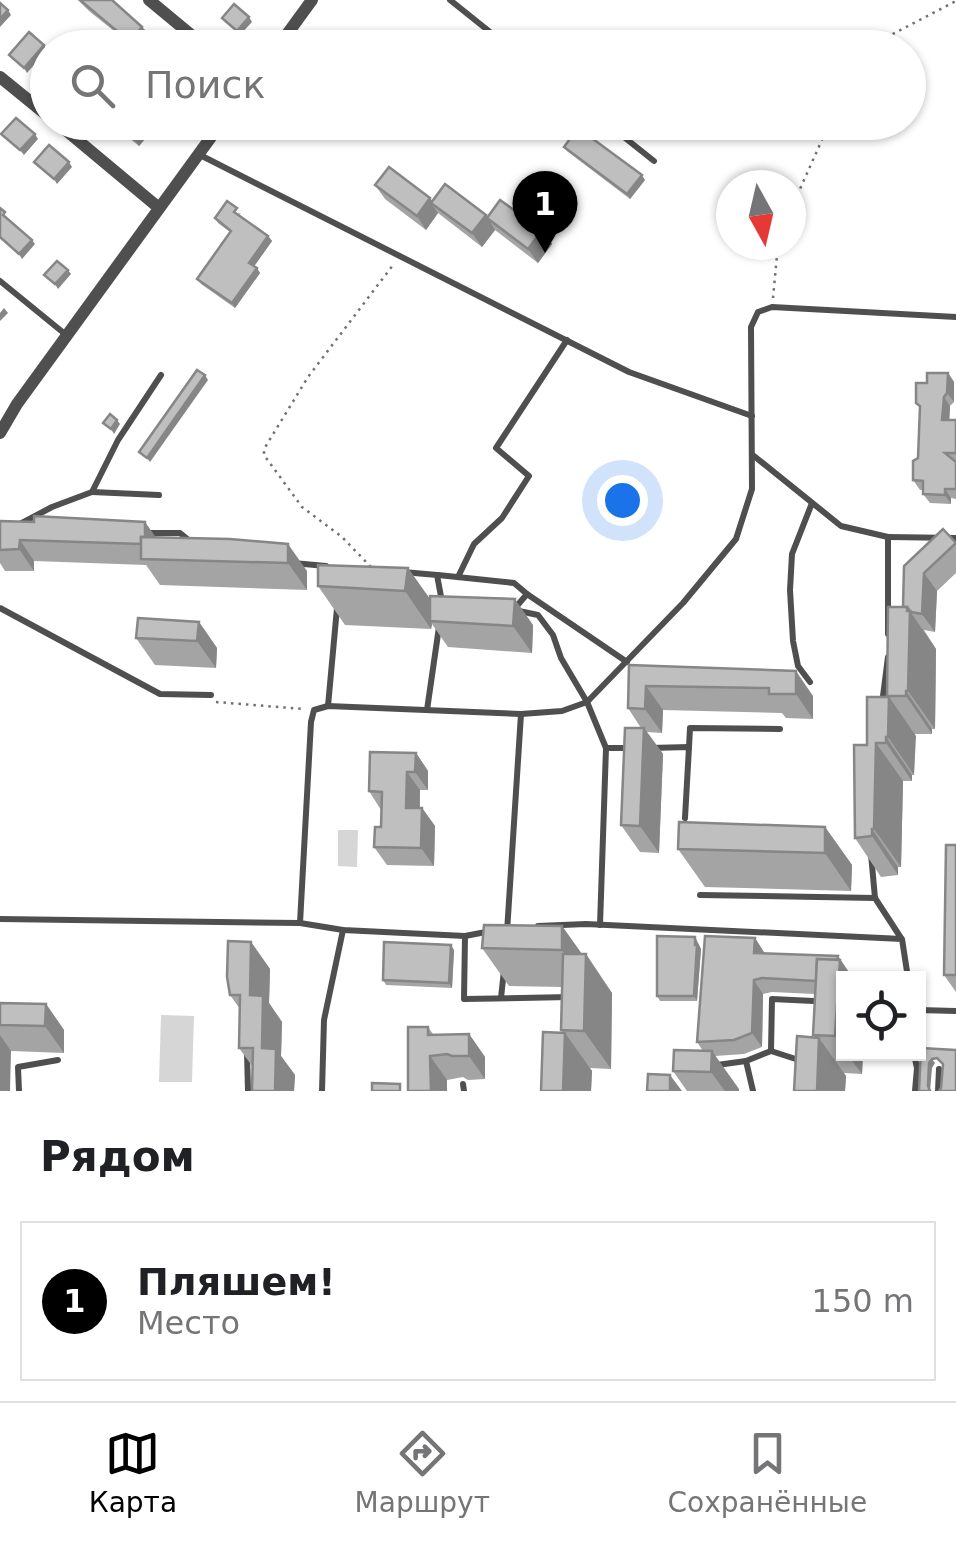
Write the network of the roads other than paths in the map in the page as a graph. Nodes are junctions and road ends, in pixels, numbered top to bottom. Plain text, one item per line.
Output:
1 (148, 0) edge
2 (312, 0) edge
3 (450, 0) edge
4 (185, 30) edge
5 (290, 30) edge
6 (488, 30) edge
7 (0, 76) edge
8 (30, 101) edge
9 (78, 140) edge
10 (209, 140) edge
11 (628, 140) edge
12 (199, 154) junction
13 (654, 161) dead end
14 (159, 208) junction
15 (0, 281) edge
16 (956, 317) edge
17 (66, 335) junction
18 (567, 340) junction
19 (161, 375) dead end
20 (752, 416) junction
21 (0, 433) edge
22 (754, 456) junction
23 (92, 492) junction
24 (159, 496) dead end
25 (812, 503) junction
26 (28, 531) edge
27 (142, 533) edge
28 (888, 538) junction
29 (956, 538) edge
30 (194, 544) edge
31 (284, 562) edge
32 (340, 567) edge
33 (374, 570) edge
34 (438, 575) junction
35 (458, 577) junction
36 (527, 594) junction
37 (337, 607) edge
38 (448, 607) edge
39 (0, 608) edge
40 (439, 622) edge
41 (627, 662) junction
42 (810, 682) dead end
43 (211, 695) road end
44 (587, 702) junction
45 (328, 706) junction
46 (428, 710) junction
47 (521, 714) junction
48 (880, 717) edge
49 (780, 729) dead end
50 (688, 747) junction
51 (606, 748) junction
52 (685, 818) edge
53 (870, 845) edge
54 (700, 895) dead end
55 (875, 898) junction
56 (0, 919) edge
57 (300, 923) junction
58 (600, 926) junction
59 (527, 927) edge
60 (508, 928) junction
61 (343, 930) junction
62 (465, 936) junction
63 (902, 939) junction
64 (506, 946) edge
65 (504, 963) edge
66 (907, 971) edge
67 (579, 996) edge
68 (501, 998) junction
69 (926, 1010) edge
70 (956, 1012) edge
71 (244, 1036) edge
72 (771, 1052) junction
73 (58, 1060) dead end
74 (746, 1061) junction
75 (916, 1061) edge
76 (808, 1063) junction
77 (714, 1065) edge
78 (940, 1069) edge
79 (808, 1077) edge
80 (19, 1091) edge
81 (248, 1091) edge
82 (322, 1091) edge
83 (753, 1091) edge
84 (916, 1091) edge
85 (938, 1091) edge

1 - 4 street
2 - 5 street
3 - 6 lane
7 - 8 street
9 - 14 street
10 - 12 street
11 - 13 lane
12 - 14 street
12 - 18 lane
14 - 17 street
15 - 17 lane
16 - 20 lane
17 - 21 street
18 - 20 lane
18 - 35 lane
19 - 23 lane
20 - 22 lane
22 - 25 lane
22 - 41 lane
23 - 24 lane
23 - 26 lane
25 - 28 lane
25 - 42 lane
27 - 30 lane
28 - 29 lane
28 - 48 lane
31 - 32 lane
33 - 34 lane
34 - 35 lane
34 - 38 lane
35 - 36 lane
36 - 41 lane
36 - 44 lane
37 - 45 lane
39 - 43 lane
40 - 46 lane
41 - 44 lane
44 - 47 lane
44 - 51 lane
45 - 46 lane
45 - 57 lane
46 - 47 lane
47 - 60 lane
49 - 50 lane
50 - 51 lane
50 - 52 lane
51 - 58 lane
53 - 55 lane
54 - 55 lane
55 - 63 lane
56 - 57 lane
57 - 61 lane
58 - 59 lane
58 - 63 lane
60 - 62 lane
60 - 64 lane
61 - 62 lane
61 - 82 lane
62 - 68 lane
63 - 66 lane
65 - 68 lane
67 - 68 lane
69 - 70 lane
71 - 81 lane
72 - 74 lane
72 - 76 lane
72 - 76 lane
73 - 80 lane
74 - 77 lane
74 - 83 lane
75 - 84 lane
76 - 79 lane
78 - 85 lane

